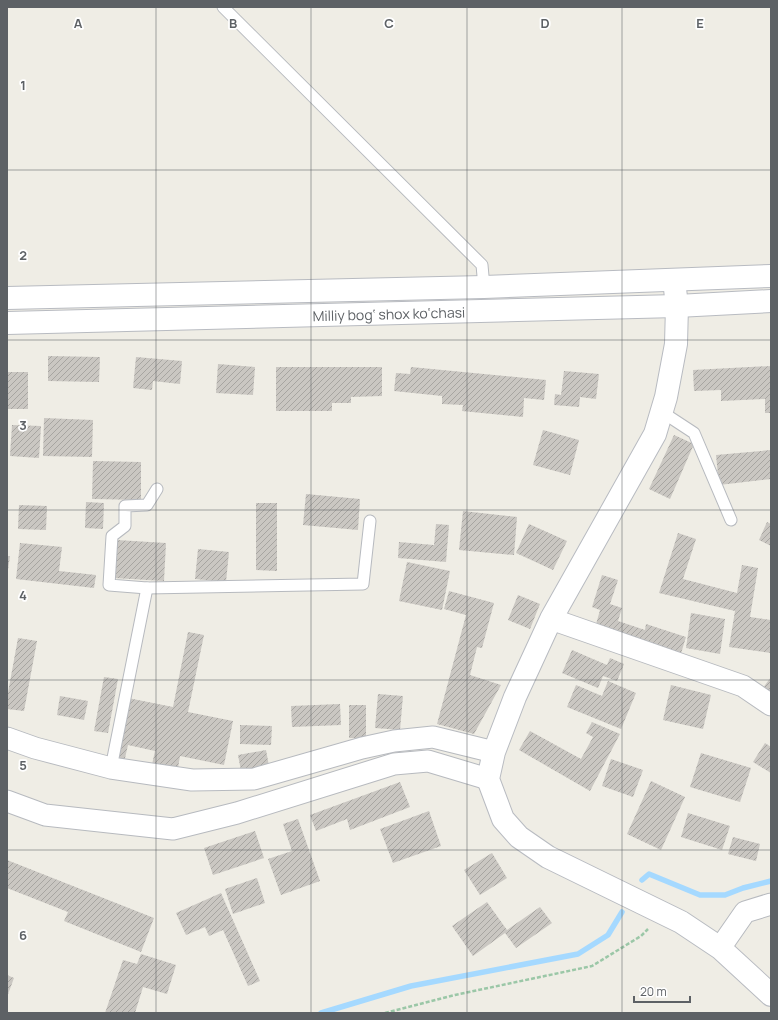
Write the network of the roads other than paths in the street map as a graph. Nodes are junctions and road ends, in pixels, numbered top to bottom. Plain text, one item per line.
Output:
1 (223, 7) edge
2 (771, 276) edge
3 (674, 280) junction
4 (484, 287) junction
5 (253, 292) junction
6 (118, 295) junction
7 (7, 298) edge
8 (771, 301) edge
9 (677, 306) junction
10 (255, 317) junction
11 (118, 320) junction
12 (7, 323) edge
13 (662, 412) junction
14 (157, 489) dead end
15 (731, 520) dead end
16 (370, 521) dead end
17 (147, 588) junction
18 (551, 619) junction
19 (771, 705) edge
20 (7, 738) edge
21 (494, 752) junction
22 (111, 768) junction
23 (488, 779) junction
24 (7, 801) edge
25 (771, 904) edge
26 (720, 948) junction
27 (771, 994) edge

1 - 4 lane
2 - 3 main road, Milliy bog‘ shox ko‘chasi
3 - 4 main road, Milliy bog‘ shox ko‘chasi
3 - 9 main road
4 - 5 main road, Milliy bog‘ shox ko‘chasi
5 - 6 main road, Milliy bog‘ shox ko‘chasi
5 - 10 main road
6 - 7 main road, Milliy bog‘ shox ko‘chasi
6 - 11 main road
8 - 9 main road, Milliy bog‘ shox ko‘chasi
9 - 10 main road, Milliy bog‘ shox ko‘chasi
9 - 13 main road
10 - 11 main road, Milliy bog‘ shox ko‘chasi
11 - 12 main road, Milliy bog‘ shox ko‘chasi
13 - 15 lane
13 - 18 main road
14 - 17 lane
16 - 17 lane
17 - 22 lane
18 - 19 street
18 - 21 main road
20 - 22 street
21 - 22 street
21 - 23 main road
23 - 24 street
23 - 26 main road
25 - 26 street
26 - 27 main road

